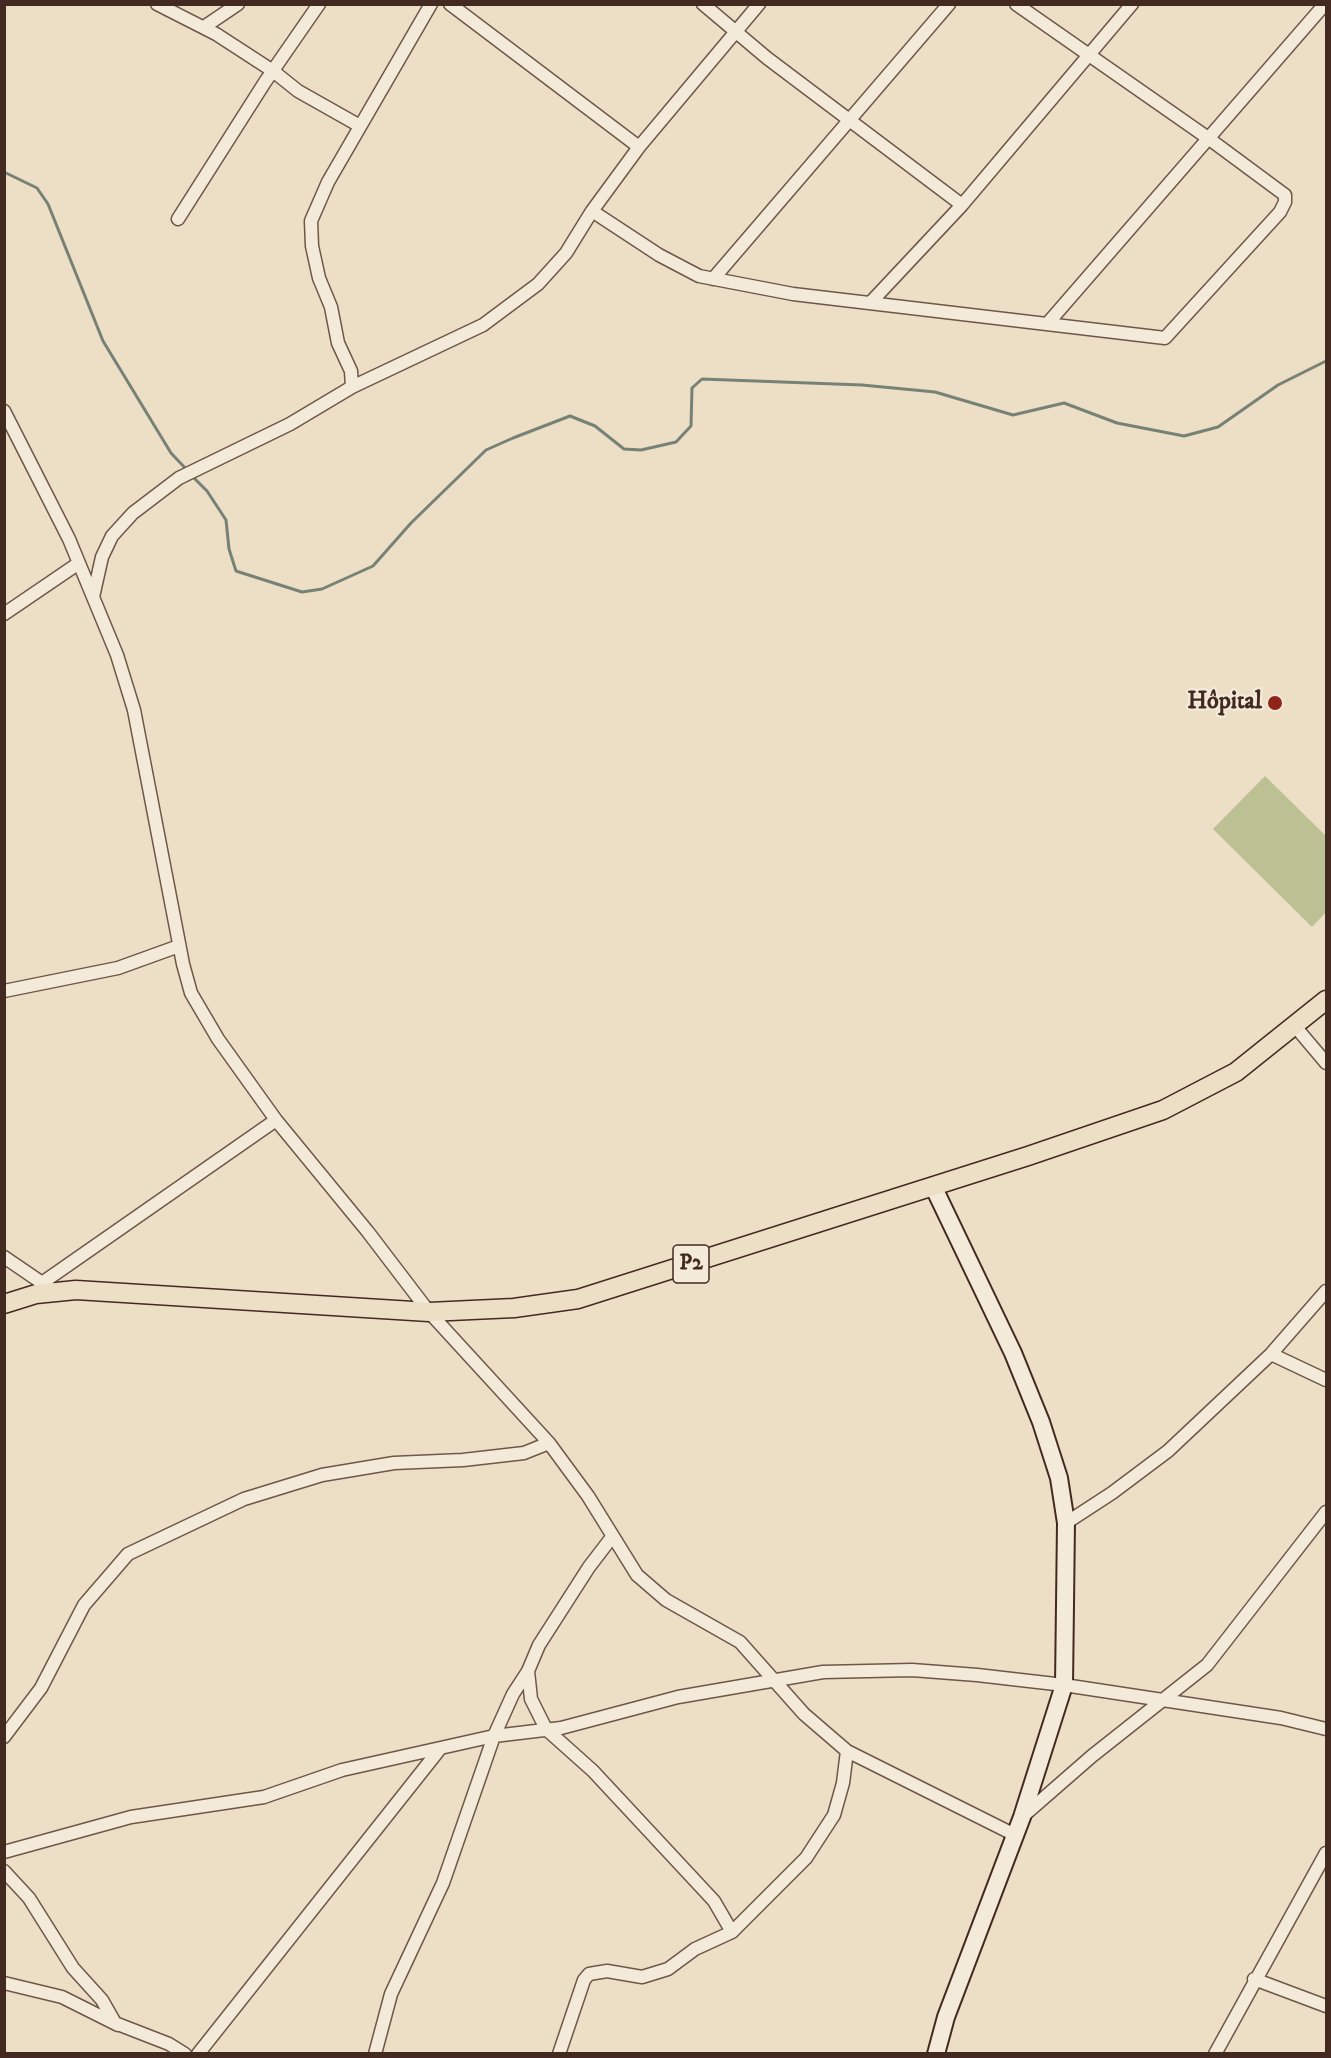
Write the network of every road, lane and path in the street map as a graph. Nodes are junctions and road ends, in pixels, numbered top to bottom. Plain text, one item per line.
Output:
1 (157, 4) edge
2 (238, 4) edge
3 (319, 4) edge
4 (431, 4) edge
5 (450, 4) edge
6 (703, 4) edge
7 (759, 4) edge
8 (949, 4) edge
9 (1016, 4) edge
10 (1132, 4) edge
11 (1324, 4) edge
12 (204, 27) junction
13 (735, 31) junction
14 (1088, 56) junction
15 (273, 71) junction
16 (848, 120) junction
17 (360, 126) junction
18 (1208, 138) junction
19 (639, 147) junction
20 (962, 205) junction
21 (592, 211) junction
22 (178, 219) dead end
23 (713, 279) junction
24 (872, 302) junction
25 (1048, 323) junction
26 (352, 387) junction
27 (4, 411) edge
28 (79, 563) junction
29 (93, 597) junction
30 (4, 614) edge
31 (179, 946) junction
32 (4, 991) edge
33 (1326, 1000) edge
34 (1294, 1025) junction
35 (1326, 1063) edge
36 (276, 1120) junction
37 (933, 1186) junction
38 (4, 1257) edge
39 (49, 1287) junction
40 (1326, 1291) edge
41 (4, 1304) edge
42 (429, 1312) junction
43 (1271, 1354) junction
44 (1326, 1380) edge
45 (549, 1443) junction
46 (1326, 1515) edge
47 (1066, 1523) junction
48 (612, 1537) junction
49 (528, 1671) junction
50 (773, 1679) junction
51 (1064, 1684) junction
52 (1162, 1699) junction
53 (546, 1729) junction
54 (1326, 1729) edge
55 (494, 1736) junction
56 (4, 1737) edge
57 (439, 1750) junction
58 (847, 1751) junction
59 (1022, 1817) junction
60 (1015, 1835) junction
61 (4, 1852) edge
62 (1326, 1853) edge
63 (4, 1871) edge
64 (732, 1932) junction
65 (1254, 1979) junction
66 (4, 1983) edge
67 (1326, 2006) edge
68 (118, 2025) junction
69 (185, 2054) edge
70 (198, 2054) edge
71 (375, 2054) edge
72 (559, 2054) edge
73 (936, 2054) edge
74 (1215, 2054) edge

1 - 12 street
2 - 12 street
3 - 15 street
4 - 17 street
5 - 19 street
6 - 13 street
7 - 13 street
8 - 16 street
9 - 14 street
10 - 14 street
11 - 18 street
12 - 15 street
13 - 16 street
13 - 19 street
14 - 18 street
14 - 20 street
15 - 17 street
15 - 22 street
16 - 20 street
16 - 23 street
17 - 26 street
18 - 25 street
18 - 25 street
19 - 21 street
20 - 24 street
21 - 23 street
21 - 26 street
23 - 24 street
24 - 25 street
26 - 29 street
27 - 28 street
28 - 29 street
28 - 30 street
29 - 31 street
31 - 32 street
31 - 36 street
33 - 34 main road, P2
34 - 35 street
34 - 37 main road, P2
36 - 39 street
36 - 42 street
37 - 42 main road, P2
37 - 47 main road
38 - 39 street
39 - 41 main road, P2
39 - 42 main road, P2
40 - 43 street
42 - 45 street
43 - 44 street
43 - 47 street
45 - 48 street
45 - 56 street
46 - 52 street
47 - 51 main road
48 - 49 street
48 - 50 street
49 - 53 street
49 - 55 street
50 - 51 street
50 - 53 street
50 - 58 street
51 - 52 street
51 - 59 main road
52 - 54 street
52 - 59 street
53 - 55 street
53 - 64 street
55 - 57 street
55 - 71 street
57 - 61 street
57 - 70 street
58 - 60 street
58 - 64 street
59 - 60 main road
60 - 73 main road
62 - 65 street
63 - 68 street
64 - 72 street
65 - 67 street
65 - 74 street
66 - 68 street
68 - 69 street

